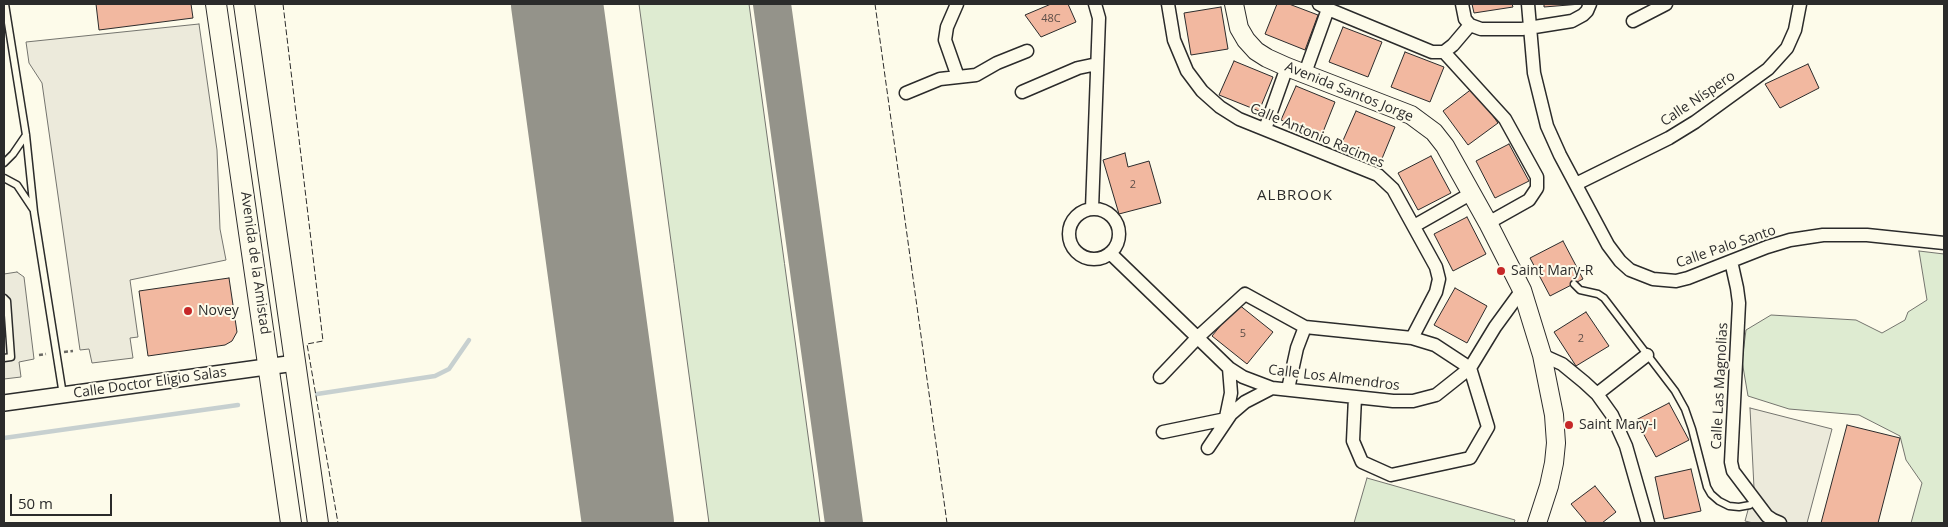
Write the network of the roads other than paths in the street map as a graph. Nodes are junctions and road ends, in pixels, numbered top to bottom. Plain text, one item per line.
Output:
1 (5, 4) edge
2 (216, 4) edge
3 (244, 4) edge
4 (957, 4) edge
5 (1095, 4) edge
6 (1168, 4) edge
7 (1234, 4) edge
8 (1462, 4) edge
9 (1528, 4) edge
10 (1590, 4) edge
11 (1666, 4) edge
12 (1800, 4) edge
13 (1324, 6) edge
14 (1633, 21) dead end
15 (1470, 25) junction
16 (1530, 28) junction
17 (1027, 50) dead end
18 (1444, 52) junction
19 (1097, 64) junction
20 (1287, 67) junction
21 (1305, 74) junction
22 (958, 77) junction
23 (1022, 92) dead end
24 (906, 93) dead end
25 (1265, 129) junction
26 (26, 135) junction
27 (4, 163) edge
28 (4, 178) edge
29 (1576, 184) junction
30 (1472, 193) junction
31 (1092, 209) junction
32 (34, 212) junction
33 (1488, 223) junction
34 (1414, 226) junction
35 (1944, 243) edge
36 (1110, 253) junction
37 (1731, 261) junction
38 (1574, 284) dead end
39 (1522, 290) junction
40 (4, 298) edge
41 (1305, 327) junction
42 (1198, 337) junction
43 (1412, 338) junction
44 (4, 352) edge
45 (1647, 355) junction
46 (1542, 356) junction
47 (11, 357) junction
48 (4, 358) edge
49 (296, 363) junction
50 (269, 366) junction
51 (1229, 368) junction
52 (1470, 368) junction
53 (1160, 376) dead end
54 (1272, 388) junction
55 (1288, 390) junction
56 (1597, 394) junction
57 (63, 395) junction
58 (1355, 397) junction
59 (4, 403) edge
60 (1226, 420) junction
61 (1163, 432) dead end
62 (1208, 448) dead end
63 (1750, 505) dead end
64 (291, 523) edge
65 (318, 523) edge
66 (1537, 523) edge
67 (1648, 523) edge
68 (1780, 523) edge

1 - 26 lane
2 - 50 main road, Avenida de la Amistad
3 - 49 main road, Avenida de la Amistad
4 - 22 street
5 - 19 street
6 - 25 street, Calle Antonio Racimes
7 - 20 main road, Avenida Santos Jorge
8 - 15 street
9 - 16 street, Calle Palo Santo
10 - 16 street
11 - 14 street
12 - 29 street, Calle Níspero
13 - 18 street
13 - 21 street
15 - 16 street
15 - 18 street
16 - 29 street, Calle Palo Santo
17 - 22 street
18 - 33 street
19 - 23 street
19 - 31 street
20 - 21 main road, Avenida Santos Jorge
20 - 25 street
21 - 30 main road, Avenida Santos Jorge
22 - 24 street
25 - 34 street, Calle Antonio Racimes
26 - 27 lane
26 - 32 lane
28 - 32 lane
29 - 37 street, Calle Palo Santo
30 - 33 main road, Avenida Santos Jorge
30 - 34 street
31 - 36 street
31 - 36 street
32 - 57 lane
33 - 39 main road, Avenida Santos Jorge
34 - 43 street, Calle Antonio Racimes
35 - 37 street, Calle Palo Santo
36 - 42 street, Calle Los Almendros
37 - 68 street, Calle Las Magnolias
38 - 45 lane
39 - 46 main road, Avenida Santos Jorge
39 - 52 street, Calle Los Almendros
40 - 47 lane
41 - 42 street
41 - 43 street
41 - 55 street
42 - 51 street, Calle Los Almendros
42 - 53 street
43 - 52 street
44 - 47 lane
45 - 56 street
45 - 63 lane
46 - 56 street
46 - 66 main road, Avenida Santos Jorge
47 - 48 lane
49 - 50 street, Calle Doctor Eligio Salas
49 - 65 main road, Avenida de la Amistad
50 - 57 street, Calle Doctor Eligio Salas
50 - 64 main road, Avenida de la Amistad
51 - 54 street, Calle Los Almendros
51 - 60 street
52 - 58 street, Calle Los Almendros
52 - 58 street
54 - 55 street, Calle Los Almendros
54 - 60 street
55 - 58 street, Calle Los Almendros
56 - 67 street
57 - 59 street, Calle Doctor Eligio Salas
60 - 61 street
60 - 62 street

